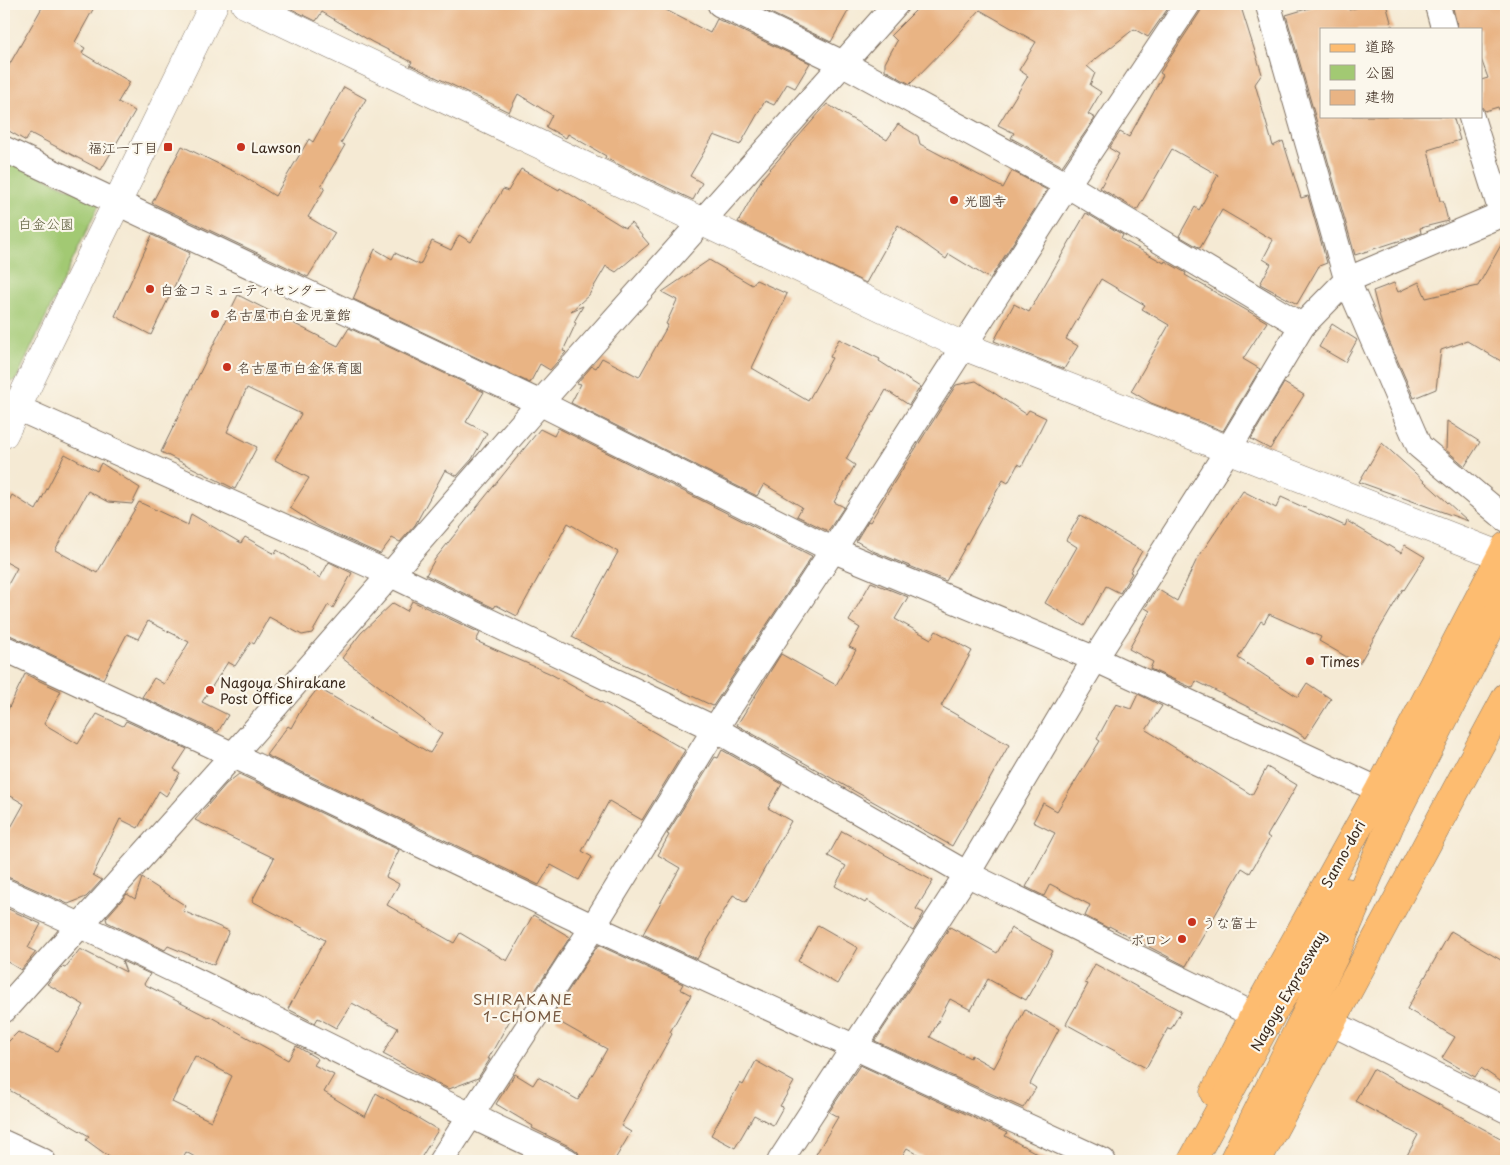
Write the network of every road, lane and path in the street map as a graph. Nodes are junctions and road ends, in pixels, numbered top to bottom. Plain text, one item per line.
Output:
1 (214, 4) edge
2 (245, 4) edge
3 (720, 4) edge
4 (896, 4) edge
5 (1188, 4) edge
6 (1268, 4) edge
7 (1437, 4) edge
8 (1444, 28) edge
9 (842, 64) junction
10 (1473, 118) edge
11 (4, 150) edge
12 (1067, 185) junction
13 (116, 204) junction
14 (1504, 216) edge
15 (703, 221) junction
16 (1347, 280) junction
17 (1302, 326) junction
18 (963, 346) junction
19 (540, 403) junction
20 (10, 406) edge
21 (4, 434) edge
22 (1228, 450) junction
23 (1506, 519) edge
24 (833, 550) junction
25 (1504, 551) edge
26 (390, 574) junction
27 (1506, 597) edge
28 (4, 648) edge
29 (1095, 659) junction
30 (1506, 698) edge
31 (715, 729) junction
32 (232, 755) junction
33 (1378, 790) junction
34 (1390, 825) junction
35 (966, 874) junction
36 (4, 891) edge
37 (81, 925) junction
38 (593, 927) junction
39 (4, 1010) edge
40 (1254, 1015) junction
41 (1332, 1023) junction
42 (853, 1047) junction
43 (1506, 1110) edge
44 (470, 1116) junction
45 (4, 1143) edge
46 (43, 1161) edge
47 (441, 1161) edge
48 (567, 1161) edge
49 (780, 1161) edge
50 (1103, 1161) edge
51 (1180, 1161) edge
52 (1192, 1161) edge
53 (1232, 1161) edge
54 (1257, 1161) edge

1 - 13 street
2 - 15 street
3 - 9 street
4 - 9 street
5 - 12 street
6 - 16 street
7 - 8 street
9 - 12 street
9 - 15 street
10 - 14 street
11 - 13 street
12 - 17 street
12 - 18 street
13 - 19 street
13 - 20 street
14 - 16 street
15 - 18 street
15 - 19 street
16 - 17 street
16 - 23 street
17 - 22 street
18 - 22 street
18 - 24 street
19 - 24 street
19 - 26 street
20 - 21 street
20 - 26 street
22 - 25 street
22 - 29 street
24 - 29 street
24 - 31 street
25 - 33 main road, Sanno-dori
26 - 31 street
26 - 32 street
27 - 34 main road, Nagoya Expressway
28 - 32 street
29 - 33 street
29 - 35 street
30 - 41 main road
31 - 35 street
31 - 38 street
32 - 37 street
32 - 38 street
33 - 40 main road, Sanno-dori
34 - 52 main road, Nagoya Expressway
34 - 53 main road, Nagoya Expressway
35 - 40 street
35 - 42 street
36 - 37 street
37 - 39 street
37 - 44 street
38 - 42 street
38 - 44 street
40 - 51 main road, Sanno-dori
41 - 43 street
41 - 54 main road
42 - 49 street
42 - 50 street
44 - 47 street
44 - 48 street
45 - 46 street

